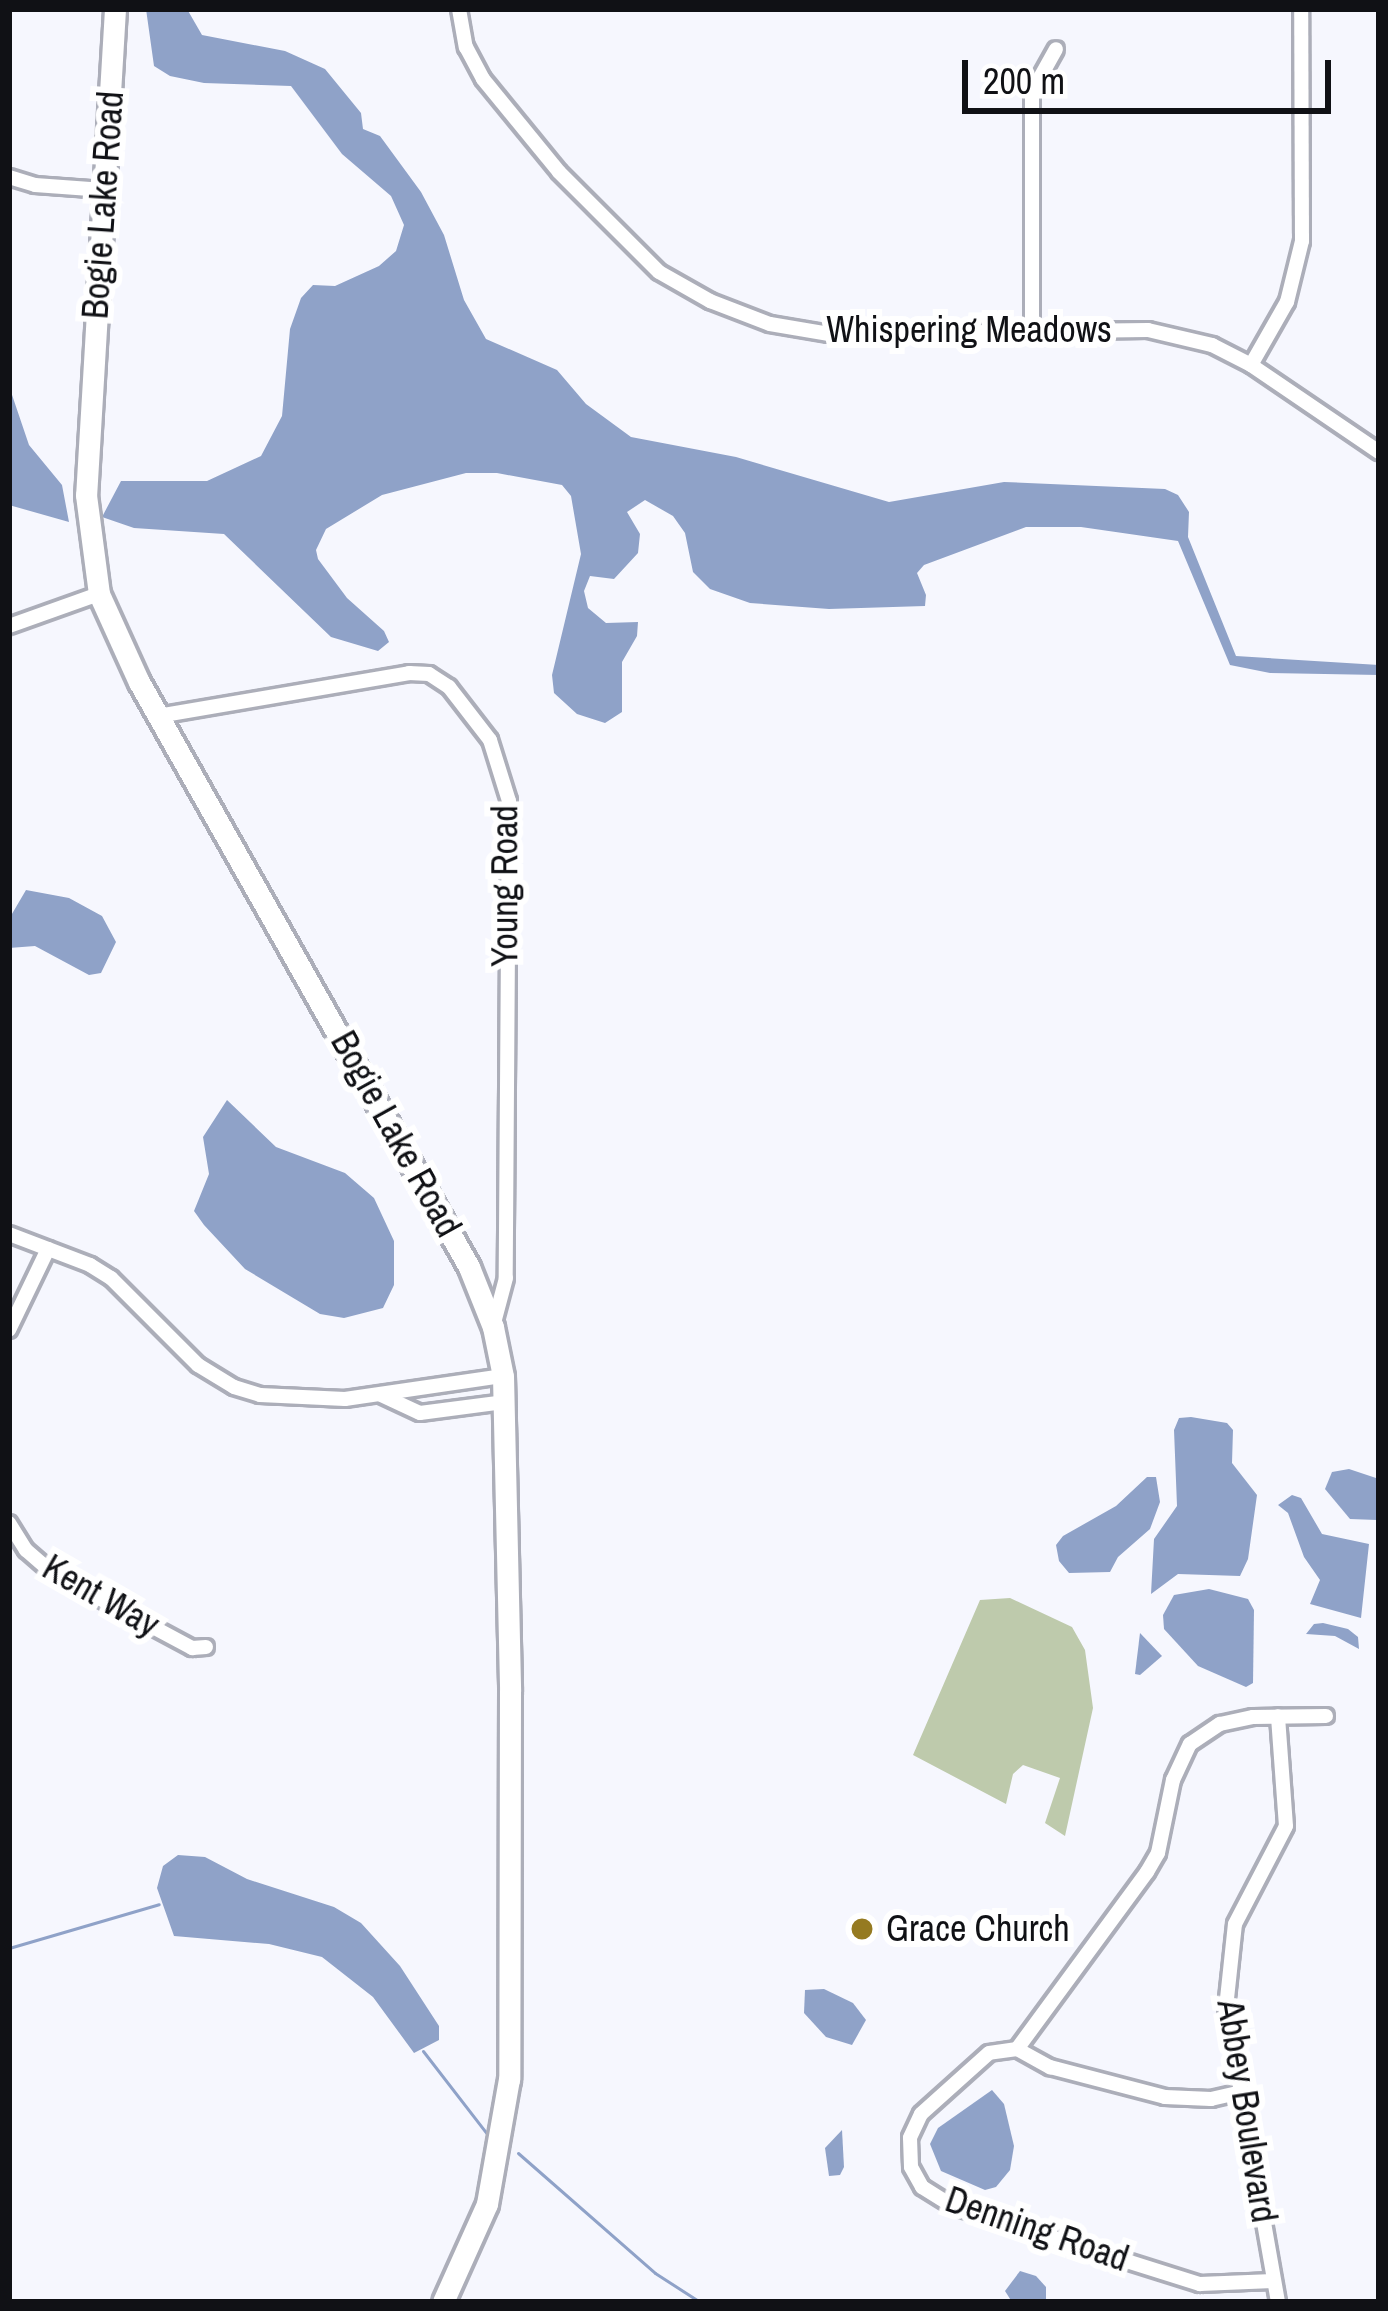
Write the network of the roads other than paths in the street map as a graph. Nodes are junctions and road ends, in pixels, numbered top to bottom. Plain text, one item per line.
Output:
1 (115, 9) edge
2 (459, 9) edge
3 (1301, 9) edge
4 (1055, 49) dead end
5 (9, 177) edge
6 (104, 190) junction
7 (1032, 331) junction
8 (1251, 364) junction
9 (1379, 452) edge
10 (99, 594) junction
11 (9, 626) edge
12 (158, 716) junction
13 (9, 1234) edge
14 (48, 1249) junction
15 (493, 1327) junction
16 (9, 1330) edge
17 (503, 1376) junction
18 (381, 1395) junction
19 (506, 1402) junction
20 (9, 1523) edge
21 (206, 1647) dead end
22 (1278, 1716) junction
23 (1326, 1716) dead end
24 (1017, 2049) junction
25 (1238, 2093) junction
26 (1273, 2281) junction
27 (443, 2302) edge
28 (1278, 2302) edge

1 - 6 main road, Bogie Lake Road
2 - 7 street, Whispering Meadows
3 - 8 street
4 - 7 street
5 - 6 street
6 - 10 main road, Bogie Lake Road
7 - 8 street, Whispering Meadows
8 - 9 street, Whispering Meadows
10 - 11 street
10 - 12 main road, Bogie Lake Road
12 - 15 main road, Bogie Lake Road
12 - 15 street, Young Road
13 - 14 street
14 - 16 street
14 - 18 street
15 - 17 main road, Bogie Lake Road
17 - 18 street
17 - 19 main road, Bogie Lake Road
18 - 19 street
19 - 27 main road, Bogie Lake Road
20 - 21 street, Kent Way
22 - 23 street, Denning Road
22 - 24 street, Denning Road
22 - 25 street, Abbey Boulevard
24 - 25 street
24 - 26 street, Denning Road
25 - 26 street, Abbey Boulevard
26 - 28 street, Abbey Boulevard

